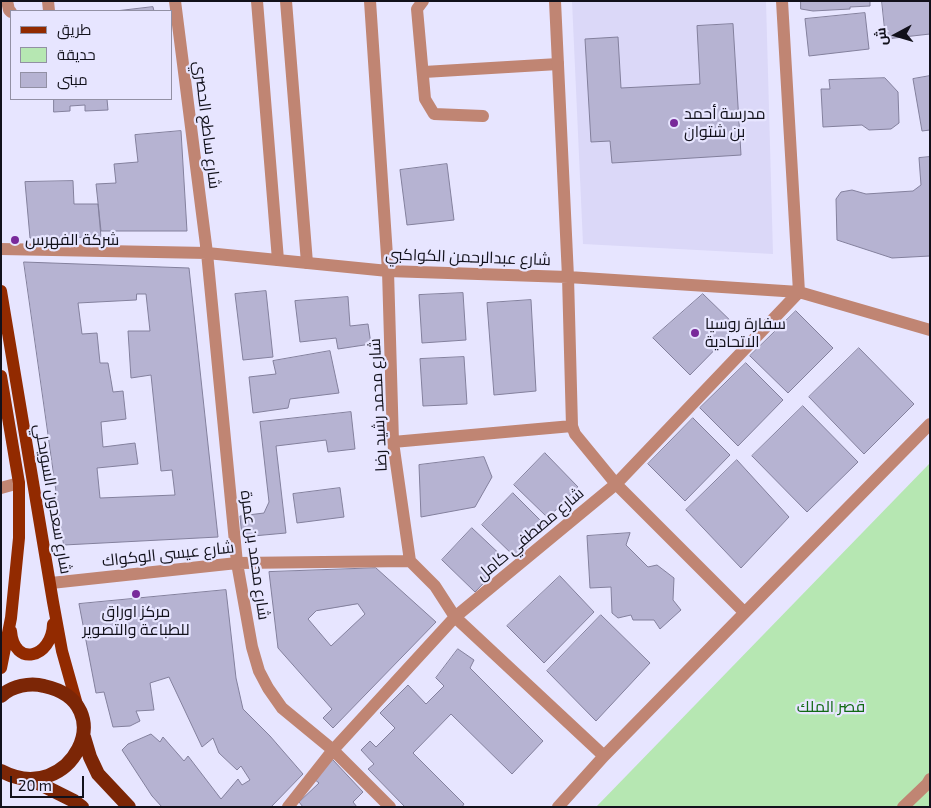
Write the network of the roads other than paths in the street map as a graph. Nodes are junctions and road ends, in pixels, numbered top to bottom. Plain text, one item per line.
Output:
1 (175, 1) edge
2 (257, 1) edge
3 (286, 1) edge
4 (370, 1) edge
5 (423, 1) edge
6 (555, 1) edge
7 (782, 1) edge
8 (558, 64) junction
9 (424, 72) junction
10 (483, 116) dead end
11 (1, 249) edge
12 (207, 253) junction
13 (278, 260) junction
14 (306, 263) junction
15 (388, 272) junction
16 (568, 277) junction
17 (1, 291) edge
18 (799, 292) junction
19 (930, 330) edge
20 (1, 376) edge
21 (930, 424) edge
22 (572, 426) junction
23 (393, 442) junction
24 (19, 483) junction
25 (616, 484) junction
26 (1, 488) edge
27 (410, 561) junction
28 (237, 563) junction
29 (51, 583) junction
30 (53, 602) junction
31 (744, 612) junction
32 (455, 617) junction
33 (11, 618) junction
34 (1, 668) edge
35 (1, 696) edge
36 (79, 711) junction
37 (84, 737) junction
38 (333, 750) junction
39 (604, 756) junction
40 (1, 771) edge
41 (930, 780) edge
42 (40, 784) junction
43 (82, 807) edge
44 (129, 807) edge
45 (288, 807) edge
46 (390, 807) edge
47 (558, 807) edge
48 (903, 807) edge

1 - 12 street, شارع ساطع الحصري
2 - 13 street
3 - 14 street
4 - 15 street, شارع محمد رشيد رضا
5 - 9 street
6 - 8 street
7 - 18 street
8 - 9 street
8 - 16 street
9 - 10 street
11 - 12 street, شارع عبدالرحمن الكواكبي
12 - 13 street, شارع عبدالرحمن الكواكبي
12 - 28 street, شارع محمد بن عمرة
13 - 14 street, شارع عبدالرحمن الكواكبي
14 - 15 street, شارع عبدالرحمن الكواكبي
15 - 16 street, شارع عبدالرحمن الكواكبي
15 - 23 street, شارع محمد رشيد رضا
16 - 18 street, شارع عبدالرحمن الكواكبي
16 - 22 street
17 - 29 main road, شارع سعدون السويحلي
18 - 19 street, شارع عبدالرحمن الكواكبي
18 - 25 street, شارع مصطفي كامل
20 - 24 main road, شارع سعدون السويحلي
21 - 31 street
22 - 23 street
22 - 25 street
23 - 27 street, شارع محمد رشيد رضا
24 - 26 street
24 - 33 main road, شارع سعدون السويحلي
25 - 31 street
25 - 32 street, شارع مصطفي كامل
27 - 28 street, شارع عيسى الوكواك
27 - 32 street
28 - 29 street, شارع عيسى الوكواك
28 - 38 street, شارع محمد بن عمرة
29 - 30 main road, شارع سعدون السويحلي
30 - 33 main road
30 - 36 main road, شارع سعدون السويحلي
31 - 39 street
32 - 38 street, شارع مصطفي كامل
32 - 39 street
33 - 34 main road, شارع سعدون السويحلي
35 - 36 highway
36 - 37 highway
37 - 42 highway
37 - 44 highway
38 - 45 street, شارع مصطفي كامل
38 - 46 street, شارع محمد بن عمرة
39 - 47 street
40 - 42 highway
41 - 48 street
42 - 43 highway

